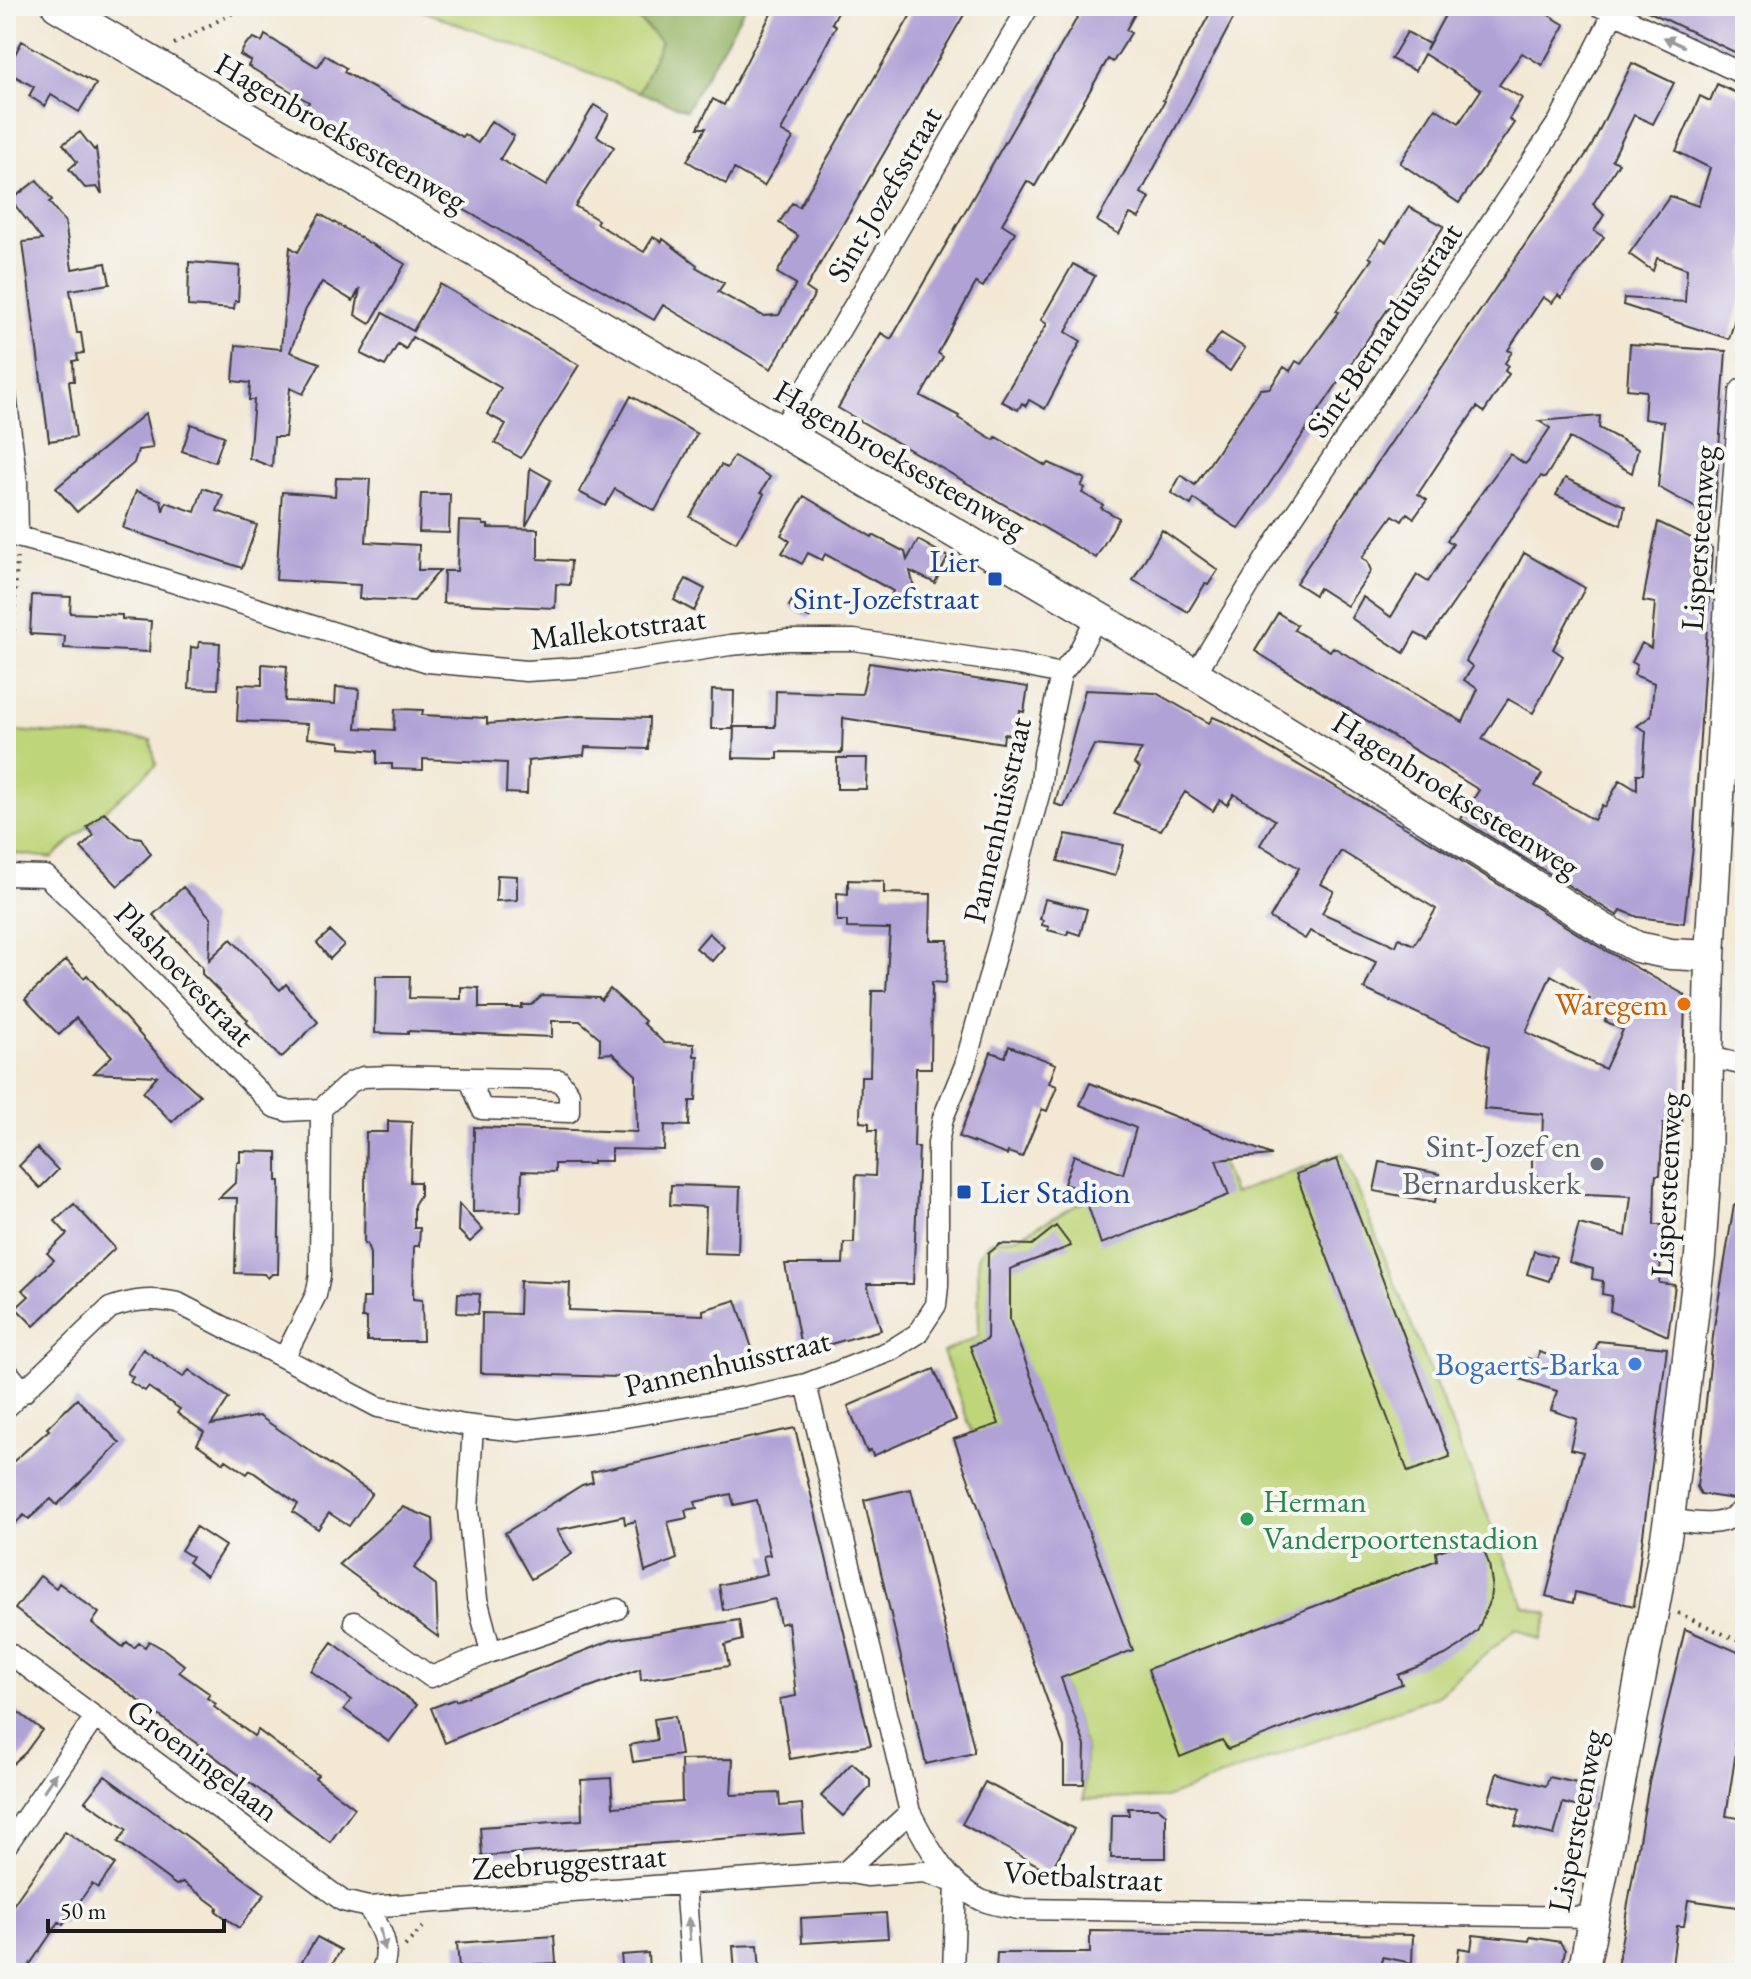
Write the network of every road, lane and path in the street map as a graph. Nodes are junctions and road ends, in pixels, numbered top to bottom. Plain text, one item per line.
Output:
1 (57, 6) edge
2 (246, 6) edge
3 (1029, 6) edge
4 (1606, 10) edge
5 (147, 59) junction
6 (1745, 75) edge
7 (1745, 393) edge
8 (6, 395) edge
9 (787, 421) junction
10 (1743, 424) edge
11 (12, 534) edge
12 (1097, 616) junction
13 (1061, 674) junction
14 (1195, 674) junction
15 (6, 791) edge
16 (6, 875) edge
17 (1710, 956) junction
18 (1709, 1057) junction
19 (1745, 1065) edge
20 (469, 1078) dead end
21 (321, 1109) junction
22 (284, 1358) junction
23 (6, 1370) edge
24 (806, 1384) junction
25 (24, 1392) junction
26 (6, 1408) edge
27 (473, 1426) junction
28 (1745, 1507) edge
29 (1669, 1519) junction
30 (617, 1609) dead end
31 (1668, 1609) dead end
32 (354, 1622) dead end
33 (1745, 1644) edge
34 (6, 1651) edge
35 (491, 1652) junction
36 (95, 1717) junction
37 (910, 1812) junction
38 (6, 1846) edge
39 (845, 1872) junction
40 (956, 1883) junction
41 (685, 1885) junction
42 (368, 1907) junction
43 (1594, 1917) junction
44 (430, 1921) dead end
45 (382, 1970) edge
46 (692, 1973) edge
47 (953, 1973) edge
48 (1583, 1973) edge

1 - 5 street, Hagenbroeksesteenweg
2 - 5 path
3 - 9 street, Sint-Jozefsstraat
6 -> 4 street
4 - 14 street, Sint-Bernardusstraat
5 - 9 street, Hagenbroeksesteenweg
7 - 10 street, Lispersteenweg
8 - 11 street
9 - 12 street, Hagenbroeksesteenweg
10 - 17 street, Lispersteenweg
11 - 13 street, Mallekotstraat
11 - 15 path
12 - 13 street, Pannenhuisstraat
12 - 14 street, Hagenbroeksesteenweg
13 - 24 street, Pannenhuisstraat
14 - 17 street, Hagenbroeksesteenweg
16 - 21 street, Plashoevestraat
17 - 18 street, Lispersteenweg
18 - 19 street
18 - 29 street, Lispersteenweg
20 - 21 street
21 - 22 street
22 - 25 street, Pannenhuisstraat
22 - 27 street, Pannenhuisstraat
23 - 25 street
24 - 27 street, Pannenhuisstraat
24 - 37 street, Voetbalstraat
25 - 26 street, Pannenhuisstraat
27 - 35 street
28 - 29 street
29 - 43 street, Lispersteenweg
30 - 35 street
31 - 33 path
32 - 35 street
34 - 36 street, Groeningelaan
38 -> 36 street
36 - 42 street, Groeningelaan
37 - 39 street
37 - 40 street, Voetbalstraat
39 - 40 street, Zeebruggestraat
39 - 41 street, Zeebruggestraat
40 - 43 street, Voetbalstraat
40 - 47 street
41 - 42 street, Zeebruggestraat
46 -> 41 street
42 -> 45 street
43 - 48 street, Lispersteenweg
44 - 45 path

